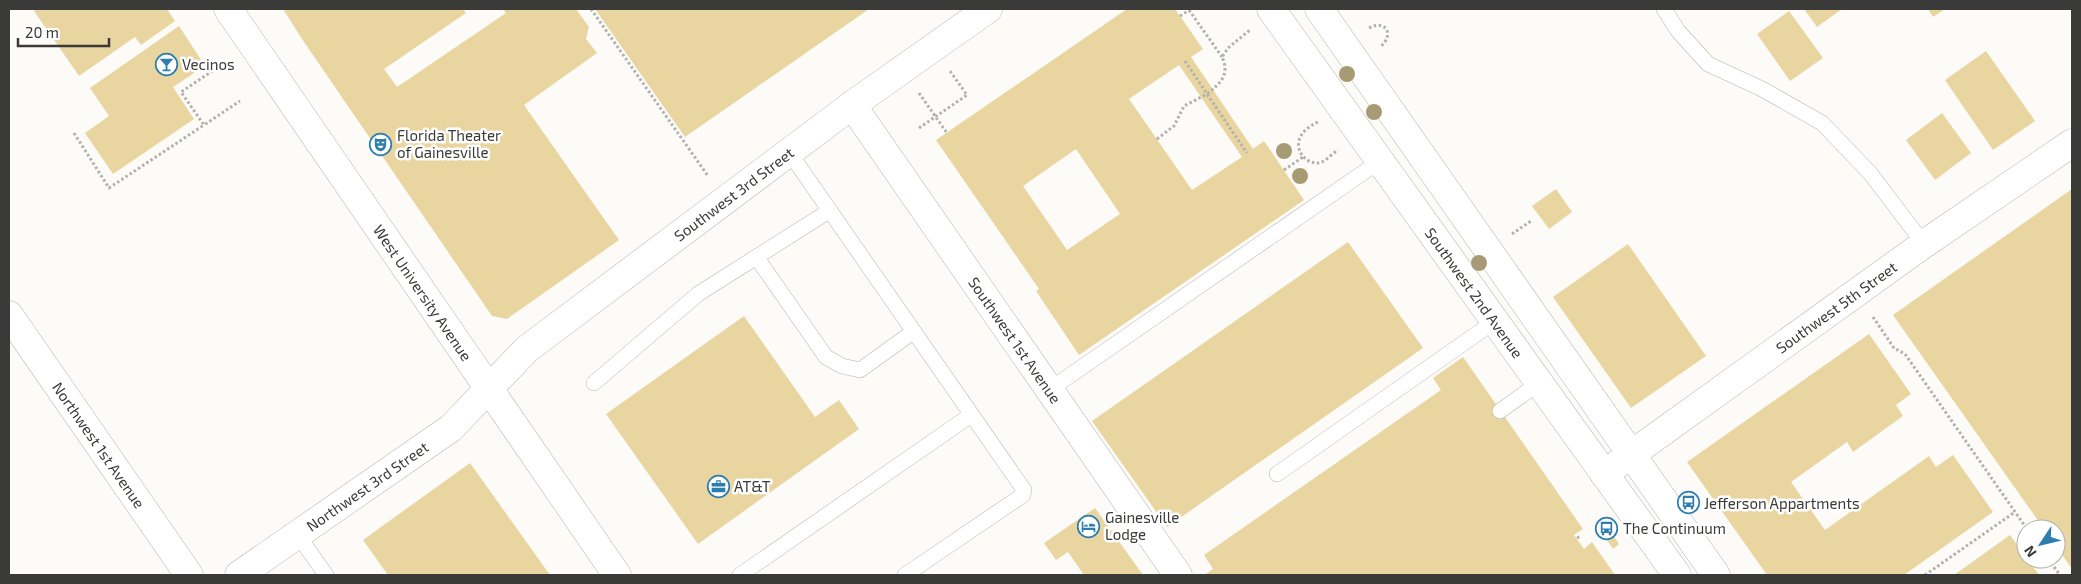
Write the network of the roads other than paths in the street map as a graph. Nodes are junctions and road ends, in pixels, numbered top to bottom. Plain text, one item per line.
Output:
1 (228, 9) edge
2 (988, 9) edge
3 (1271, 9) edge
4 (1319, 9) edge
5 (1667, 10) edge
6 (852, 105) junction
7 (2072, 143) edge
8 (789, 152) junction
9 (1380, 161) junction
10 (1438, 179) junction
11 (1408, 200) junction
12 (829, 211) junction
13 (1924, 244) junction
14 (757, 258) junction
15 (9, 315) edge
16 (1494, 321) junction
17 (914, 332) junction
18 (594, 383) dead end
19 (1539, 383) junction
20 (488, 388) junction
21 (1050, 390) junction
22 (1500, 411) dead end
23 (971, 415) junction
24 (1631, 454) junction
25 (1277, 474) dead end
26 (1604, 474) junction
27 (298, 535) junction
28 (252, 571) edge
29 (189, 575) edge
30 (326, 575) edge
31 (617, 575) edge
32 (740, 575) edge
33 (905, 575) edge
34 (1178, 575) edge
35 (1677, 575) edge
36 (1716, 575) edge

1 - 20 street, West University Avenue
2 - 6 street, Southwest 3rd Street
3 - 9 street, Southwest 2nd Avenue
4 - 10 street
5 - 13 lane
6 - 8 street, Southwest 3rd Street
6 - 21 street, Southwest 1st Avenue
7 - 13 street, Southwest 5th Street
8 - 12 lane
8 - 20 street, Southwest 3rd Street
9 - 11 street, Southwest 2nd Avenue
9 - 21 lane
10 - 11 street
10 - 24 street
11 - 16 street, Southwest 2nd Avenue
12 - 14 lane
12 - 17 lane
13 - 24 street, Southwest 5th Street
14 - 17 lane
14 - 18 lane
15 - 29 street, Northwest 1st Avenue
16 - 19 street, Southwest 2nd Avenue
16 - 25 lane
17 - 23 lane
19 - 22 lane
19 - 26 street, Southwest 2nd Avenue
20 - 27 street, Northwest 3rd Street
20 - 31 street, West University Avenue
21 - 34 street, Southwest 1st Avenue
23 - 32 lane
23 - 33 lane
24 - 26 street, Southwest 5th Street
24 - 36 street
26 - 35 street, Southwest 2nd Avenue
27 - 28 street, Northwest 3rd Street
27 - 30 lane

